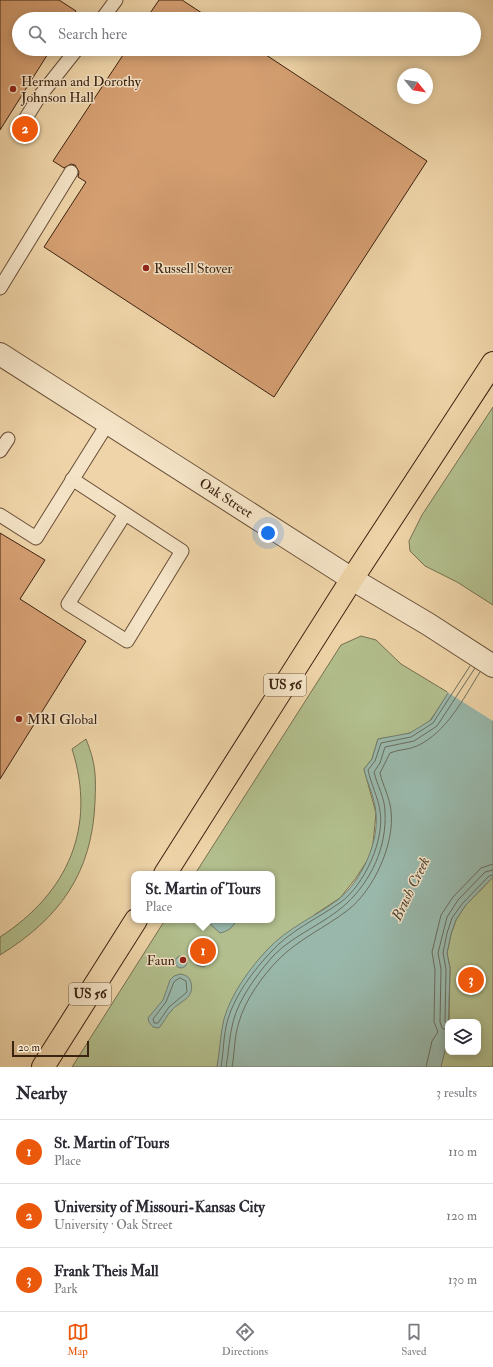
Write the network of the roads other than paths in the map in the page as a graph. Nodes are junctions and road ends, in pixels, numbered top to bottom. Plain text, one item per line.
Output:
1 (116, 0) edge
2 (107, 12) edge
3 (71, 56) edge
4 (19, 129) dead end
5 (71, 172) dead end
6 (0, 288) edge
7 (0, 354) edge
8 (493, 363) edge
9 (108, 423) junction
10 (8, 439) dead end
11 (0, 451) edge
12 (72, 479) junction
13 (125, 514) junction
14 (0, 515) edge
15 (352, 579) junction
16 (493, 666) edge
17 (167, 871) edge
18 (134, 923) edge
19 (43, 1067) edge

1 - 2 lane
3 - 4 lane
5 - 6 lane
7 - 9 street, Oak Street
8 - 15 highway, US 56
9 - 12 lane
9 - 15 street, Oak Street
10 - 11 lane
12 - 13 lane
12 - 14 lane
13 - 13 lane
15 - 16 street, Oak Street
15 - 17 highway, US 56
18 - 19 highway, US 56

